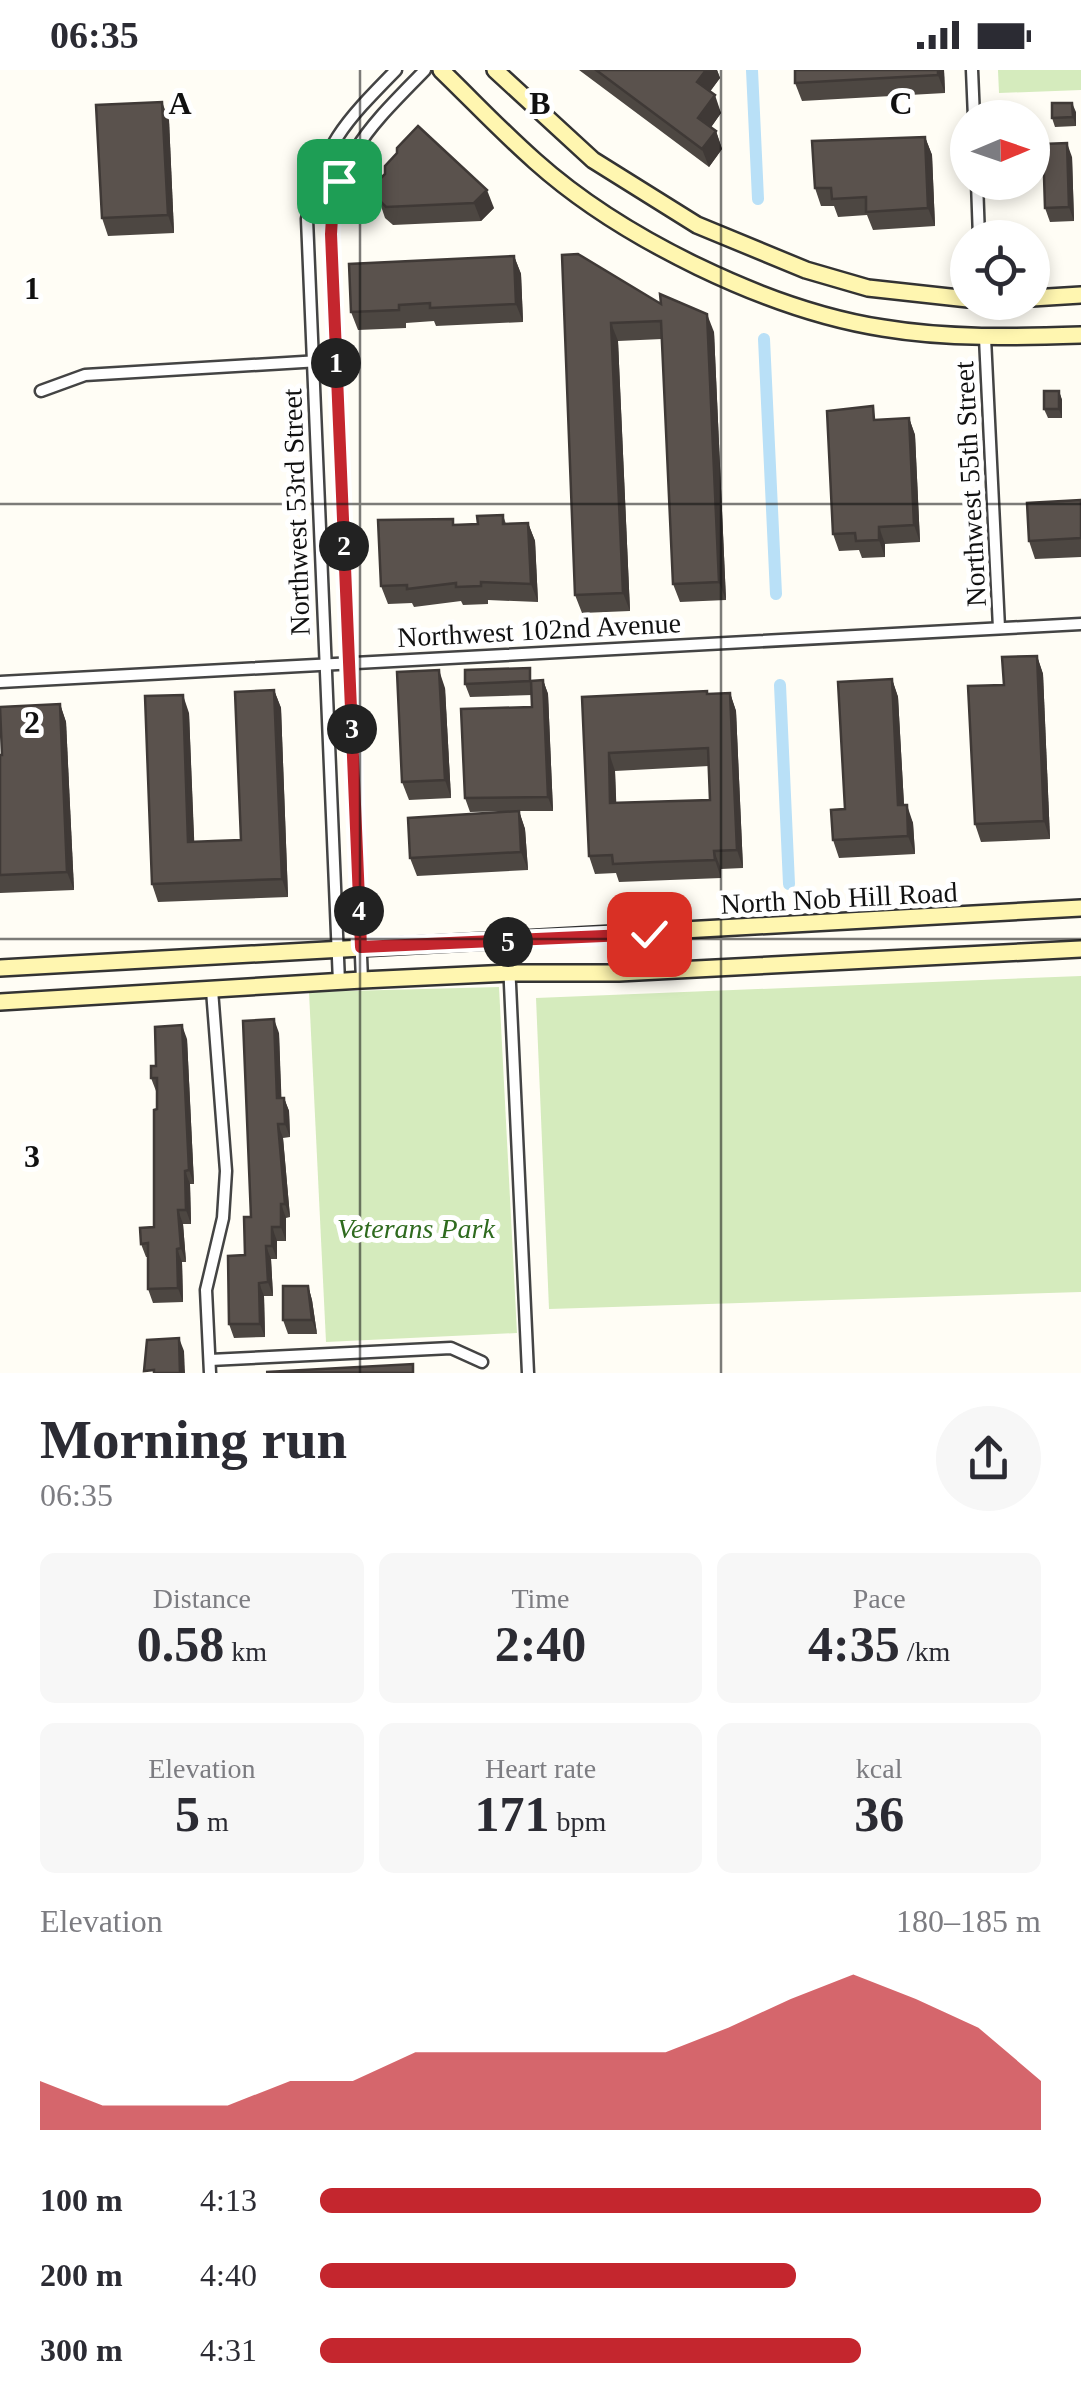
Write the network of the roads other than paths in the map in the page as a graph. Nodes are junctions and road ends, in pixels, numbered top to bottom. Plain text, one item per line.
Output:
1 (396, 70) edge
2 (425, 70) edge
3 (441, 70) edge
4 (495, 70) edge
5 (972, 70) edge
6 (973, 100) edge
7 (1081, 296) edge
8 (950, 297) edge
9 (1050, 297) edge
10 (1081, 335) edge
11 (985, 338) junction
12 (336, 360) junction
13 (312, 361) junction
14 (41, 390) dead end
15 (1081, 624) edge
16 (999, 628) junction
17 (349, 662) junction
18 (325, 664) junction
19 (0, 682) edge
20 (1081, 908) edge
21 (508, 942) junction
22 (361, 947) junction
23 (337, 949) junction
24 (1081, 949) edge
25 (0, 968) edge
26 (510, 973) junction
27 (362, 980) junction
28 (339, 982) junction
29 (212, 990) junction
30 (0, 1002) edge
31 (210, 1360) junction
32 (482, 1362) dead end
33 (210, 1373) edge
34 (528, 1373) edge

1 - 13 street, Northwest 53rd Street
2 - 12 street, Northwest 53rd Street
3 - 11 main road
4 - 8 main road
5 - 6 street
7 - 9 main road
10 - 11 main road
11 - 16 street, Northwest 55th Street
12 - 13 street
12 - 17 street, Northwest 53rd Street
13 - 14 street
13 - 18 street, Northwest 53rd Street
15 - 16 street, Northwest 102nd Avenue
16 - 17 street, Northwest 102nd Avenue
17 - 18 street, Northwest 102nd Avenue
17 - 22 street, Northwest 53rd Street
18 - 19 street, Northwest 102nd Avenue
18 - 23 street, Northwest 53rd Street
20 - 21 main road, North Nob Hill Road
21 - 22 main road, North Nob Hill Road
21 - 26 street
22 - 23 main road, North Nob Hill Road
22 - 27 street, Northwest 53rd Street
23 - 25 main road, North Nob Hill Road
23 - 28 street, Northwest 53rd Street
24 - 26 main road
26 - 27 main road
26 - 34 street
27 - 28 main road
28 - 29 main road
29 - 30 main road
29 - 31 street
31 - 32 street
31 - 33 street

